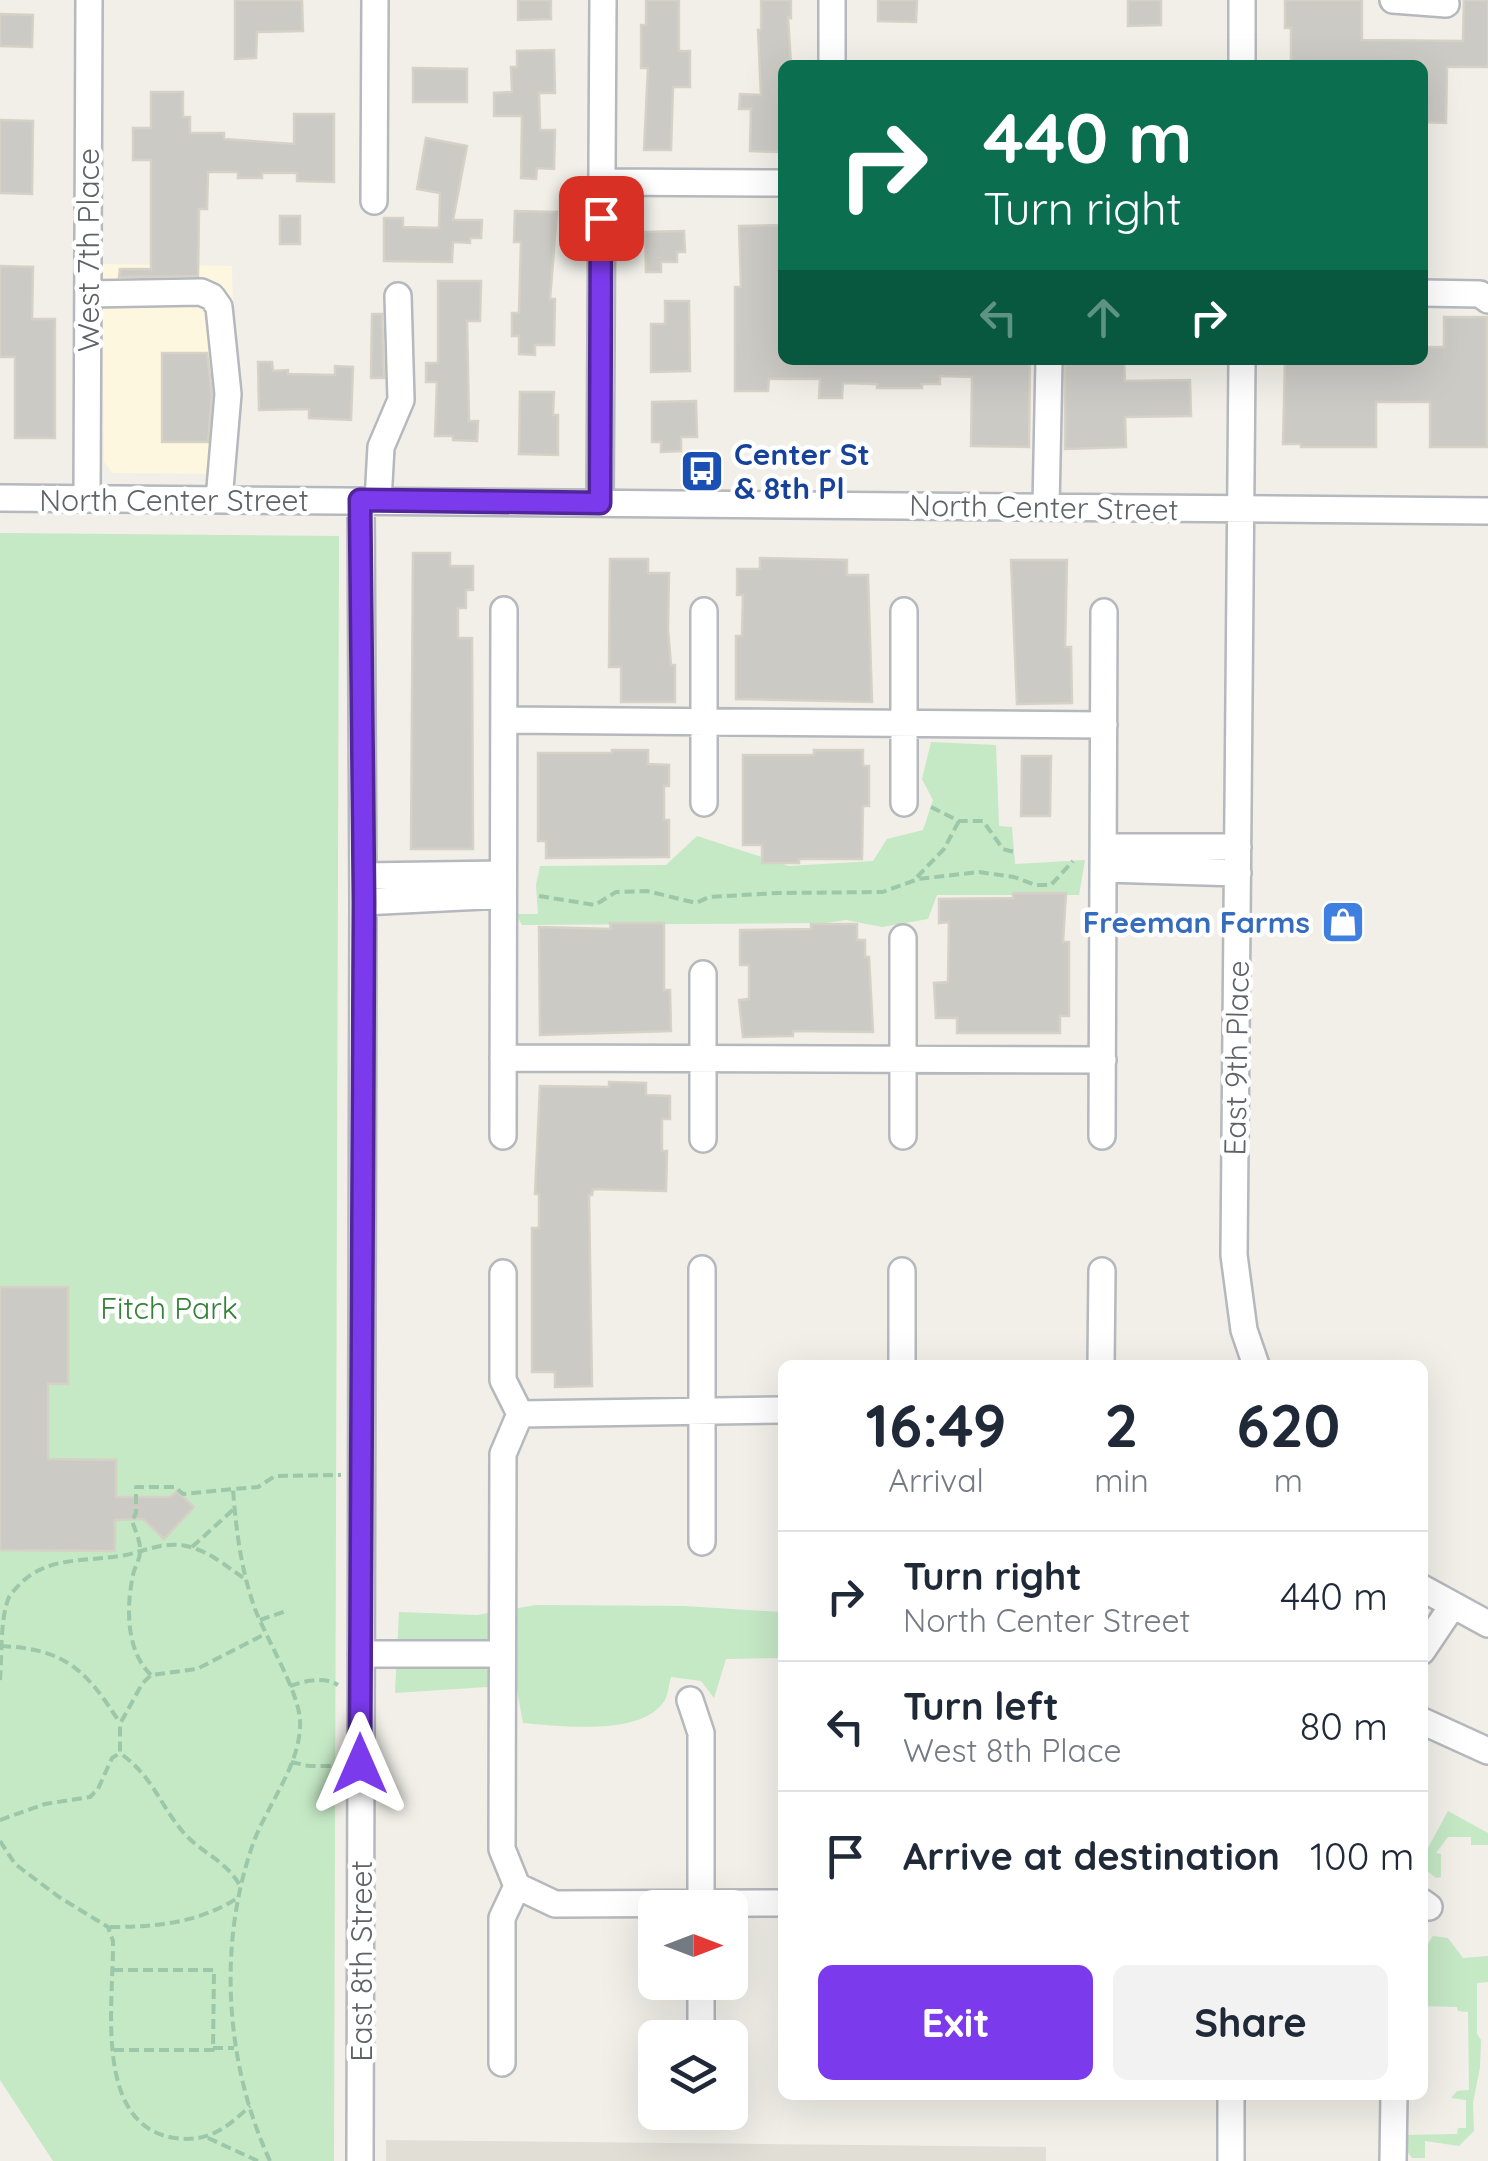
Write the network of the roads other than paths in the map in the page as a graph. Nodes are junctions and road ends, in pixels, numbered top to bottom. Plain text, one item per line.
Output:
1 (89, 0) edge
2 (375, 0) edge
3 (603, 0) edge
4 (832, 0) edge
5 (1242, 0) edge
6 (1393, 0) edge
7 (1446, 4) dead end
8 (832, 60) edge
9 (1242, 60) edge
10 (601, 182) junction
11 (778, 183) edge
12 (374, 201) dead end
13 (1428, 293) edge
14 (88, 294) junction
15 (398, 296) dead end
16 (1488, 300) edge
17 (1049, 365) edge
18 (1242, 365) edge
19 (0, 498) edge
20 (88, 499) junction
21 (218, 500) junction
22 (369, 500) junction
23 (600, 503) junction
24 (1046, 507) junction
25 (1242, 508) junction
26 (1488, 511) edge
27 (504, 610) dead end
28 (704, 611) dead end
29 (904, 611) dead end
30 (1104, 612) dead end
31 (504, 720) junction
32 (704, 722) junction
33 (904, 723) junction
34 (1104, 725) junction
35 (704, 804) dead end
36 (904, 804) dead end
37 (1238, 847) junction
38 (1105, 858) junction
39 (1238, 874) junction
40 (503, 885) junction
41 (364, 889) junction
42 (903, 938) dead end
43 (703, 974) dead end
44 (503, 1058) junction
45 (703, 1058) junction
46 (903, 1059) junction
47 (1103, 1060) junction
48 (503, 1136) dead end
49 (902, 1136) dead end
50 (1102, 1136) dead end
51 (703, 1139) dead end
52 (702, 1269) dead end
53 (902, 1270) dead end
54 (1102, 1270) dead end
55 (503, 1274) dead end
56 (902, 1360) edge
57 (1101, 1360) edge
58 (1254, 1360) edge
59 (702, 1410) junction
60 (778, 1410) edge
61 (520, 1414) junction
62 (702, 1542) dead end
63 (1435, 1596) edge
64 (1488, 1624) edge
65 (1428, 1626) edge
66 (360, 1654) junction
67 (502, 1654) junction
68 (690, 1700) dead end
69 (1428, 1724) edge
70 (1488, 1751) edge
71 (517, 1886) junction
72 (701, 1890) edge
73 (778, 1903) edge
74 (748, 1904) edge
75 (638, 1905) edge
76 (502, 2063) dead end
77 (1230, 2100) edge
78 (1394, 2100) edge
79 (360, 2161) edge
80 (1230, 2161) edge
81 (1393, 2161) edge

1 - 14 street, West 7th Place
2 - 12 street
3 - 10 street
4 - 8 street
5 - 9 street
6 - 7 street
10 - 11 street
10 - 23 street
13 - 16 street
14 - 20 street, West 7th Place
14 - 21 street
15 - 22 street, East 8th Street
17 - 24 street
18 - 25 street, East 9th Place
19 - 20 street, North Center Street
20 - 21 street, North Center Street
21 - 22 street, North Center Street
22 - 23 street, North Center Street
22 - 41 street, East 8th Street
23 - 24 street, North Center Street
24 - 25 street, North Center Street
25 - 26 street, North Center Street
25 - 37 street, East 9th Place
27 - 31 street
28 - 32 street
29 - 33 street
30 - 34 street
31 - 32 street
31 - 40 street
32 - 33 street
32 - 35 street
33 - 34 street
33 - 36 street
34 - 38 street
37 - 38 street
37 - 39 street, East 9th Place
38 - 39 street
38 - 47 street
39 - 58 street, East 9th Place
40 - 41 street
40 - 44 street
41 - 66 street, East 8th Street
42 - 46 street
43 - 45 street
44 - 45 street
44 - 48 street
45 - 46 street
45 - 51 street
46 - 47 street
46 - 49 street
47 - 50 street
52 - 59 street
53 - 56 street
54 - 57 street
55 - 61 street
59 - 60 street
59 - 61 street
59 - 62 street
61 - 67 street
63 - 64 street
63 - 65 street
66 - 67 street
66 - 79 street, East 8th Street
67 - 71 street
68 - 72 street
69 - 70 street
71 - 75 street
71 - 76 street
73 - 74 street
77 - 80 street
78 - 81 street

